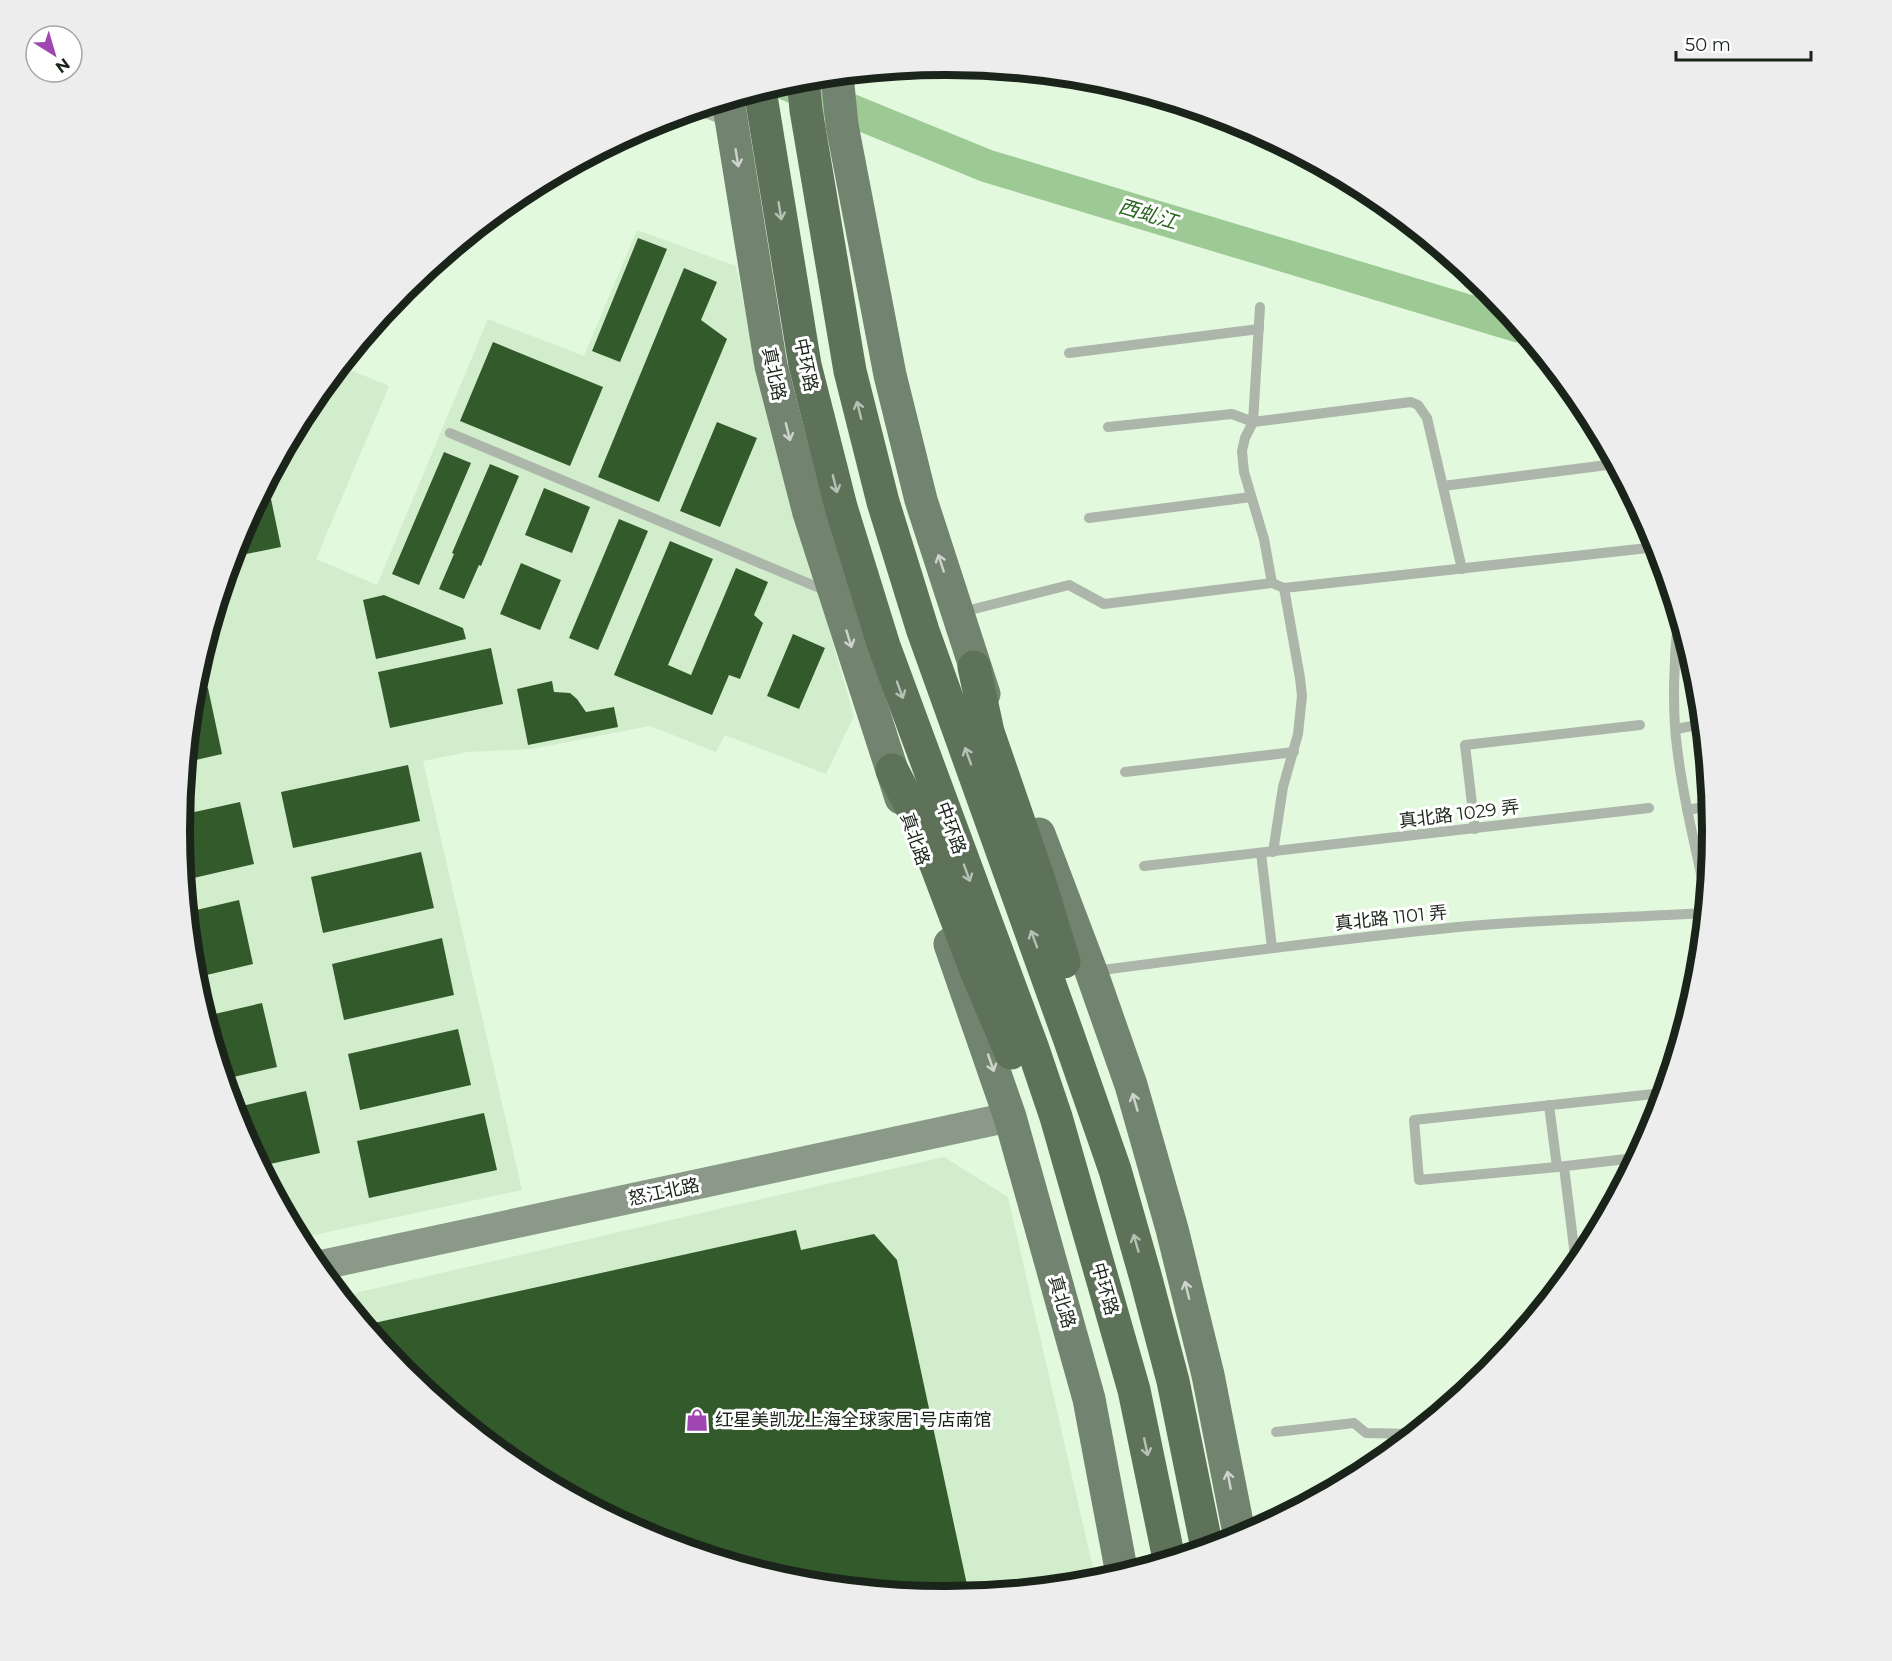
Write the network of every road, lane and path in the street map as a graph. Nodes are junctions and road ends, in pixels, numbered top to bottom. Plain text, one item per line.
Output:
1 (838, 83) edge
2 (804, 89) edge
3 (761, 98) edge
4 (721, 110) edge
5 (1260, 307) dead end
6 (1259, 329) junction
7 (1069, 353) dead end
8 (1253, 422) junction
9 (1108, 427) dead end
10 (450, 433) dead end
11 (1607, 465) edge
12 (1443, 486) junction
13 (1251, 497) junction
14 (1089, 518) dead end
15 (1647, 548) edge
16 (1462, 569) junction
17 (1272, 583) junction
18 (1284, 588) junction
19 (834, 594) junction
20 (957, 613) junction
21 (1680, 655) edge
22 (974, 668) junction
23 (1640, 725) dead end
24 (1694, 725) edge
25 (1676, 729) junction
26 (1294, 752) junction
27 (892, 770) junction
28 (1125, 772) dead end
29 (1649, 808) dead end
30 (1701, 808) edge
31 (1687, 810) junction
32 (1475, 829) junction
33 (1273, 852) junction
34 (1261, 853) junction
35 (1144, 866) dead end
36 (1700, 870) edge
37 (1697, 913) edge
38 (1272, 943) junction
39 (1091, 971) junction
40 (1653, 1094) edge
41 (1549, 1105) junction
42 (1010, 1117) junction
43 (1627, 1159) edge
44 (1561, 1167) junction
45 (1115, 1170) junction
46 (1574, 1250) edge
47 (328, 1264) edge
48 (1134, 1390) junction
49 (1276, 1432) dead end
50 (1400, 1434) edge
51 (1238, 1527) edge
52 (1205, 1540) edge
53 (1168, 1552) edge
54 (1120, 1565) edge

20 -> 1 main road
45 -> 2 highway
3 -> 48 highway, 中环路
4 -> 19 main road, 真北路
5 - 6 lane
6 - 7 lane
6 - 8 lane
8 - 9 lane
8 - 12 lane
8 - 13 lane
10 - 19 lane
11 - 12 lane
12 - 16 lane
13 - 14 lane
13 - 17 lane
15 - 16 lane
16 - 18 lane
17 - 18 lane
17 - 20 lane
18 - 26 lane
19 -> 27 main road, 真北路
20 - 22 main road
21 - 25 lane
22 - 39 main road
22 - 45 highway
23 - 32 lane
24 - 25 lane
25 - 31 lane
26 - 28 lane
26 - 33 lane
27 -> 42 main road, 真北路
27 - 48 highway
29 - 32 lane, 真北路 1029 弄
30 - 31 lane
31 - 36 lane
32 - 33 lane, 真北路 1029 弄
33 - 34 lane, 真北路 1029 弄
34 - 35 lane, 真北路 1029 弄
34 - 38 lane
37 - 38 lane, 真北路 1101 弄
38 - 39 lane, 真北路 1101 弄
51 -> 39 main road
40 - 41 lane
41 - 44 lane
41 - 44 lane
42 - 47 street, 怒江北路
42 - 54 main road, 真北路
43 - 44 lane
44 - 46 lane
52 -> 45 highway
48 -> 53 highway, 中环路
49 - 50 lane

